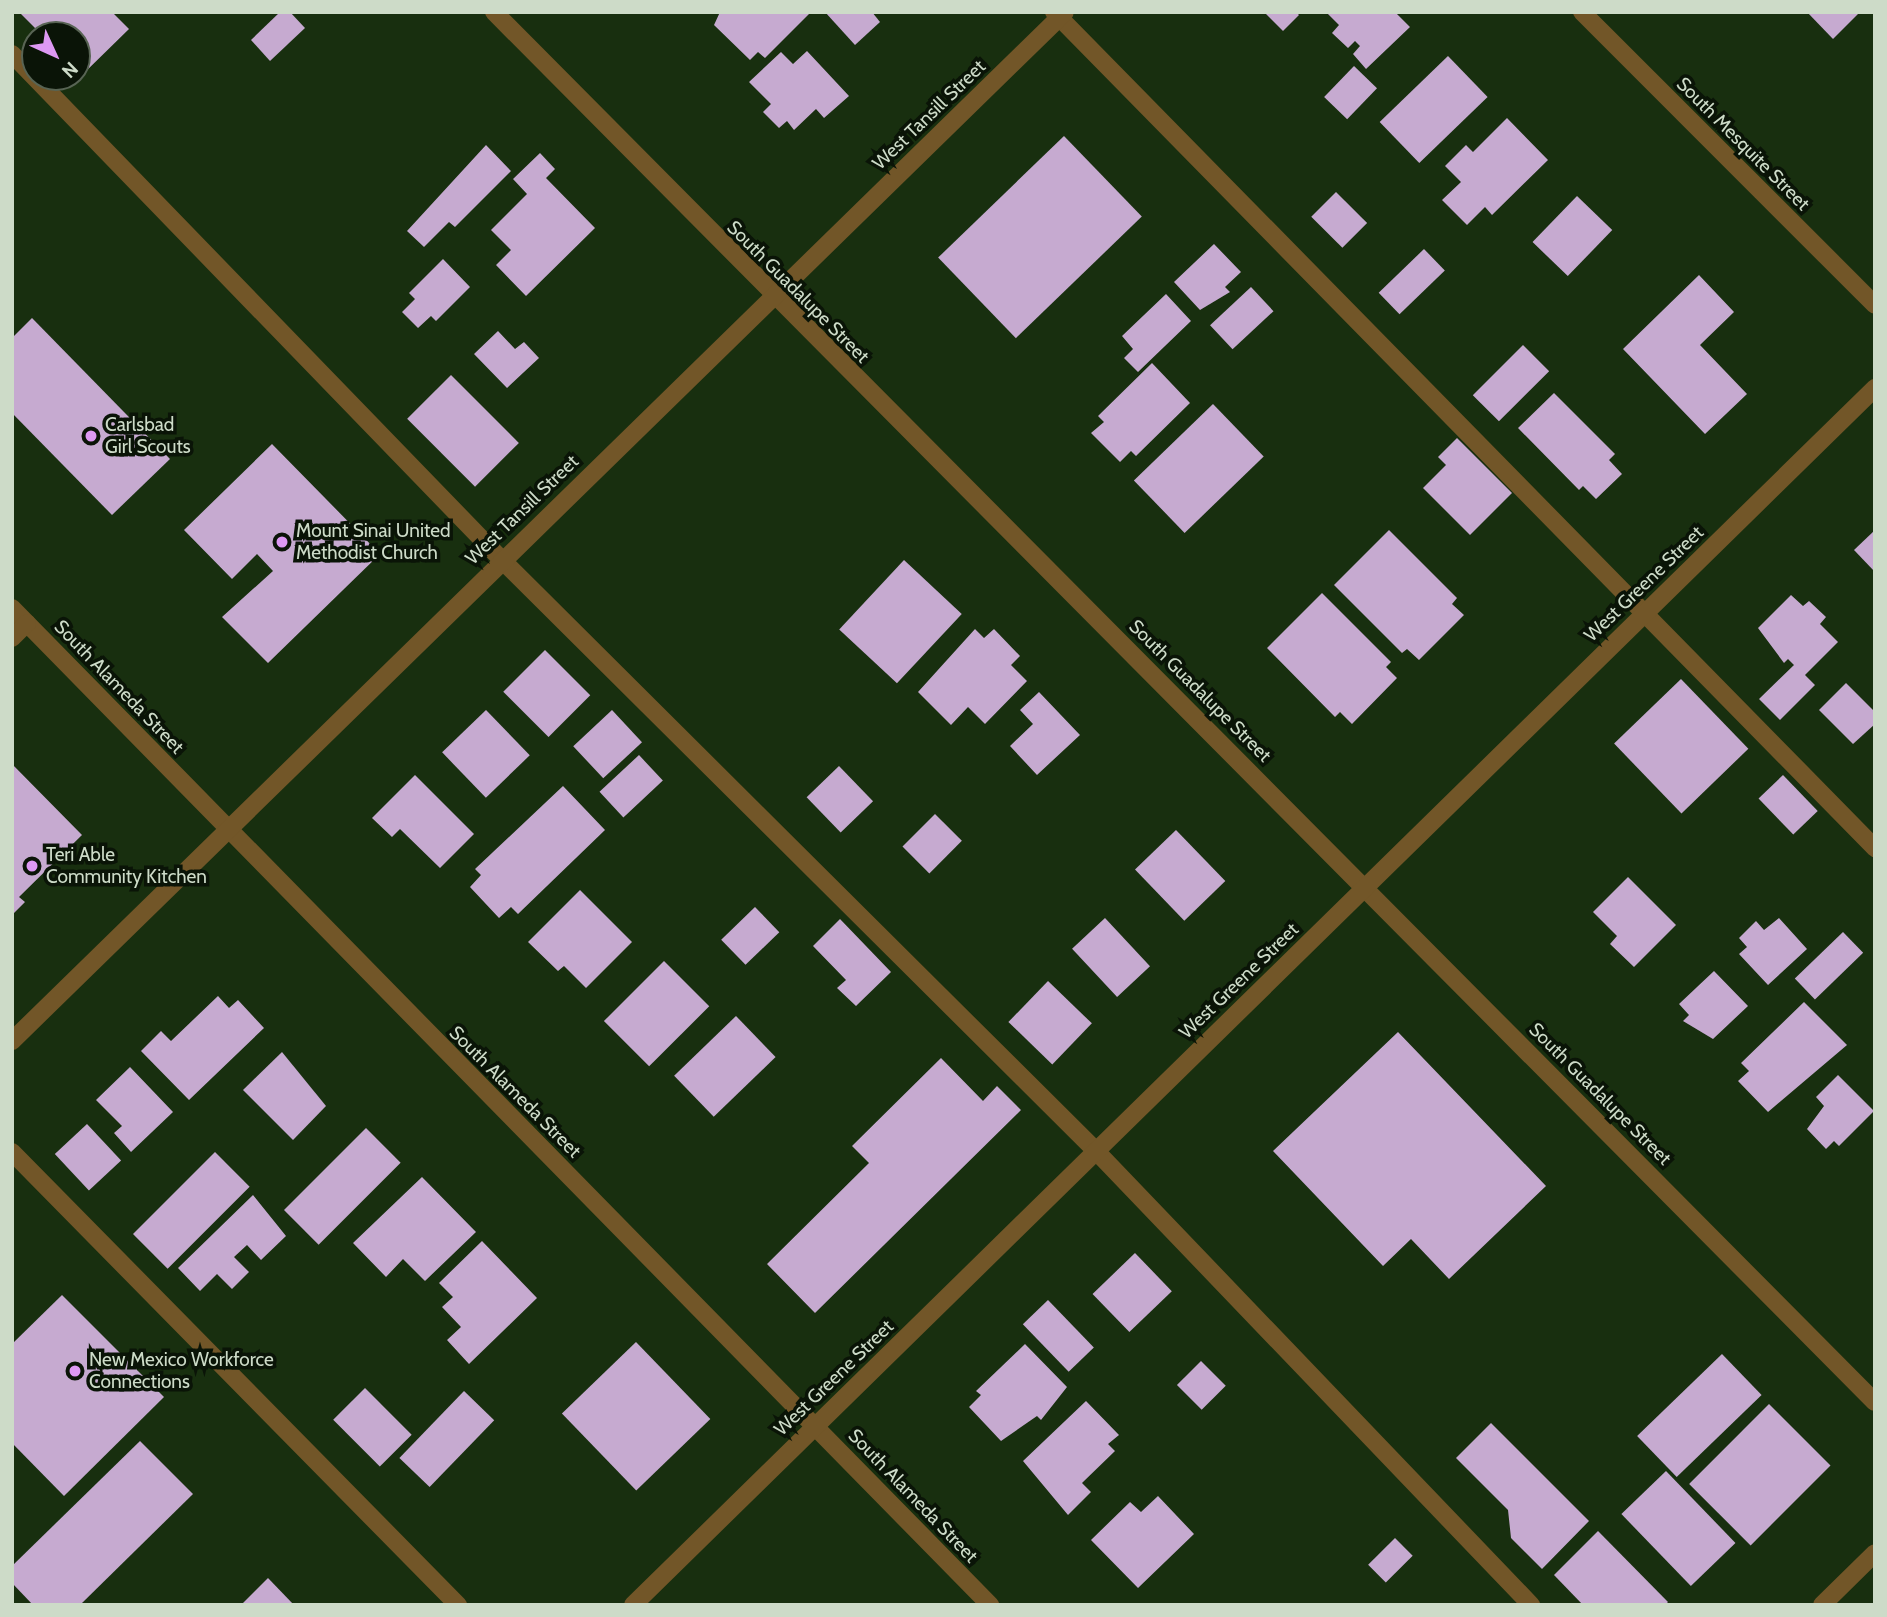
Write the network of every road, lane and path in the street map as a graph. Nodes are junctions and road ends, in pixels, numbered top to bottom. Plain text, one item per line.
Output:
1 (494, 12) edge
2 (1581, 12) edge
3 (1059, 14) edge
4 (12, 54) edge
5 (771, 296) junction
6 (1875, 305) edge
7 (1875, 388) edge
8 (502, 560) junction
9 (12, 608) edge
10 (1645, 613) junction
11 (27, 623) junction
12 (12, 638) edge
13 (227, 829) junction
14 (1875, 848) edge
15 (1367, 886) junction
16 (12, 1041) edge
17 (1096, 1151) junction
18 (12, 1152) edge
19 (1875, 1402) edge
20 (815, 1427) junction
21 (1875, 1553) edge
22 (458, 1605) edge
23 (633, 1605) edge
24 (990, 1605) edge
25 (1531, 1605) edge
26 (1822, 1605) edge

1 - 5 street, South Guadalupe Street
2 - 6 street, South Mesquite Street
3 - 5 street, West Tansill Street
3 - 10 street
4 - 8 street
5 - 8 street, West Tansill Street
5 - 15 street, South Guadalupe Street
7 - 10 street, West Greene Street
8 - 13 street, West Tansill Street
8 - 17 street
9 - 11 street, South Alameda Street
10 - 14 street
10 - 15 street, West Greene Street
11 - 12 street
11 - 13 street, South Alameda Street
13 - 16 street, West Tansill Street
13 - 20 street, South Alameda Street
15 - 17 street, West Greene Street
15 - 19 street, South Guadalupe Street
17 - 20 street, West Greene Street
17 - 25 street
18 - 22 street
20 - 23 street, West Greene Street
20 - 24 street, South Alameda Street
21 - 26 street

